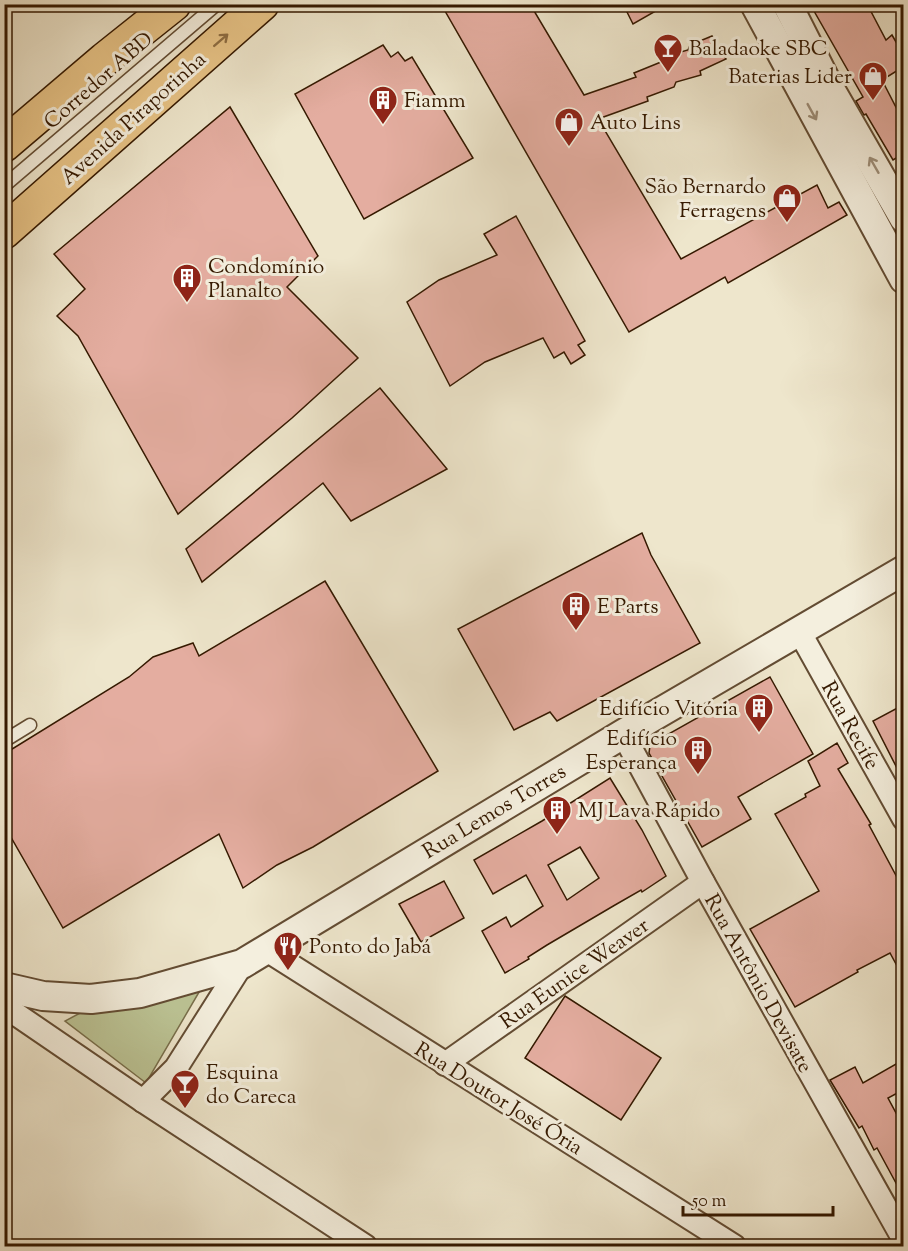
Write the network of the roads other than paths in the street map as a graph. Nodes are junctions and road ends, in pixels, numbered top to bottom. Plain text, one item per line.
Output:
1 (174, 4) edge
2 (217, 4) edge
3 (262, 4) edge
4 (755, 4) edge
5 (787, 4) edge
6 (4, 145) edge
7 (4, 186) edge
8 (903, 218) edge
9 (4, 232) edge
10 (903, 279) edge
11 (903, 570) edge
12 (799, 631) junction
13 (30, 725) dead end
14 (623, 734) junction
15 (4, 741) edge
16 (903, 819) edge
17 (703, 882) junction
18 (253, 957) junction
19 (4, 987) edge
20 (4, 1006) edge
21 (445, 1064) junction
22 (176, 1068) junction
23 (143, 1101) junction
24 (165, 1116) junction
25 (900, 1239) edge
26 (365, 1246) edge
27 (734, 1246) edge

1 - 6 main road
2 - 7 lane, Corredor ABD
9 -> 3 main road, Avenida Piraporinha
4 -> 10 street
8 -> 5 street
11 - 12 street, Rua Lemos Torres
12 - 14 street, Rua Lemos Torres
12 - 16 street, Rua Recife
13 - 15 lane
14 - 17 street, Rua Antônio Devisate
14 - 18 street, Rua Lemos Torres
17 - 21 street, Rua Eunice Weaver
17 - 25 street, Rua Antônio Devisate
18 - 19 street, Rua Lemos Torres
18 - 21 street, Rua Doutor José Ória
18 - 22 street, Rua Lemos Torres
20 - 23 street
21 - 27 street, Rua Doutor José Ória
22 - 23 street, Rua Lemos Torres
22 - 24 street, Rua Lemos Torres
23 - 24 street
24 - 26 street

